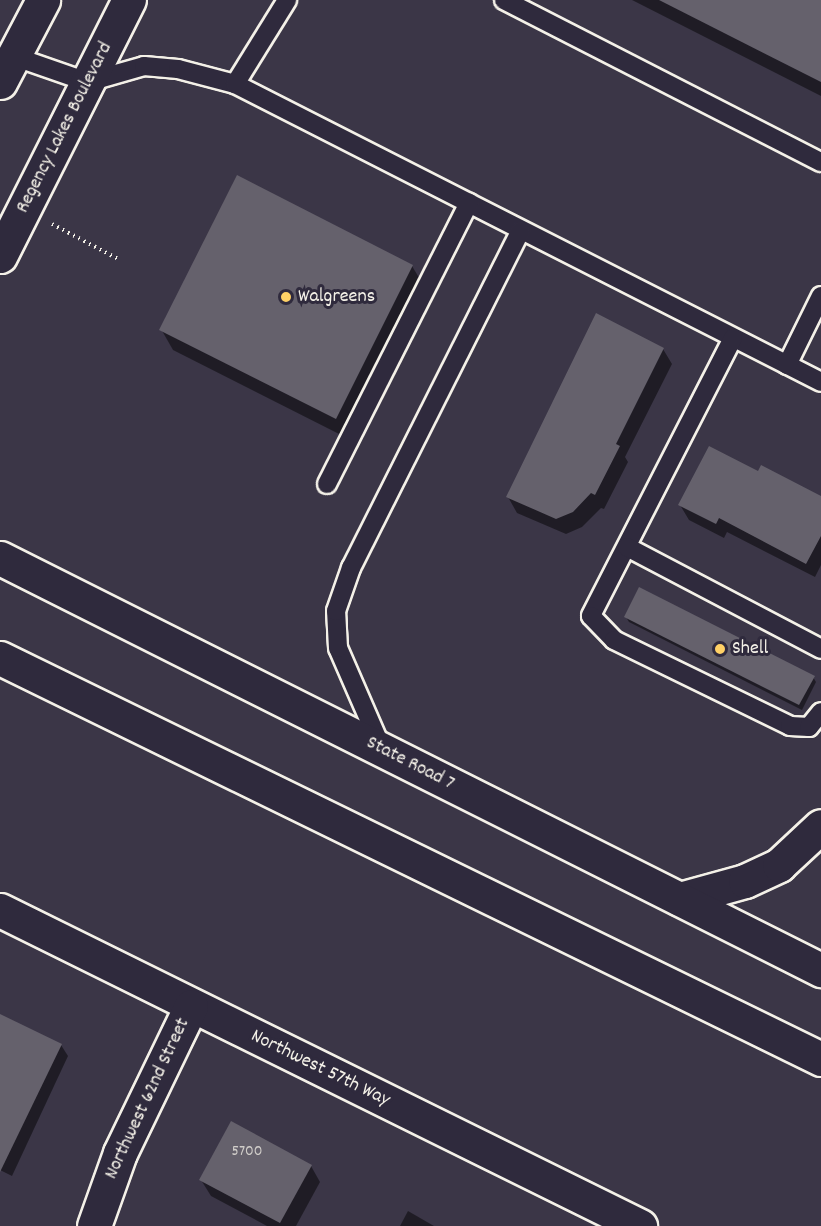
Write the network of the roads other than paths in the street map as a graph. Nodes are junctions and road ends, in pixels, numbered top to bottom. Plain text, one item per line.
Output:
1 (43, 0) edge
2 (129, 0) edge
3 (287, 0) edge
4 (504, 0) edge
5 (4, 63) edge
6 (88, 82) junction
7 (235, 84) junction
8 (821, 162) edge
9 (469, 203) junction
10 (521, 230) junction
11 (0, 256) edge
12 (821, 296) edge
13 (733, 338) junction
14 (787, 365) junction
15 (821, 382) edge
16 (327, 484) dead end
17 (627, 547) junction
18 (0, 558) edge
19 (821, 650) edge
20 (0, 658) edge
21 (821, 711) edge
22 (383, 750) junction
23 (821, 826) edge
24 (680, 899) junction
25 (0, 910) edge
26 (821, 970) edge
27 (191, 1006) junction
28 (821, 1059) edge
29 (603, 1218) edge
30 (94, 1226) edge
31 (640, 1226) edge

1 - 5 main road
2 - 6 main road, Regency Lakes Boulevard
3 - 7 lane
4 - 8 lane
5 - 6 lane
6 - 7 lane
6 - 11 main road, Regency Lakes Boulevard
7 - 9 lane
9 - 10 lane
9 - 16 lane
10 - 13 lane
10 - 22 lane
12 - 14 lane
13 - 14 lane
13 - 17 lane
14 - 15 lane
17 - 19 lane
17 - 21 lane
18 - 22 main road, State Road 7
20 - 28 main road
22 - 24 main road, State Road 7
23 - 24 main road
24 - 26 main road, State Road 7
25 - 27 main road, Northwest 57th Way
27 - 29 main road, Northwest 57th Way
27 - 30 main road, Northwest 62nd Street
29 - 31 main road, Northwest 57th Way

